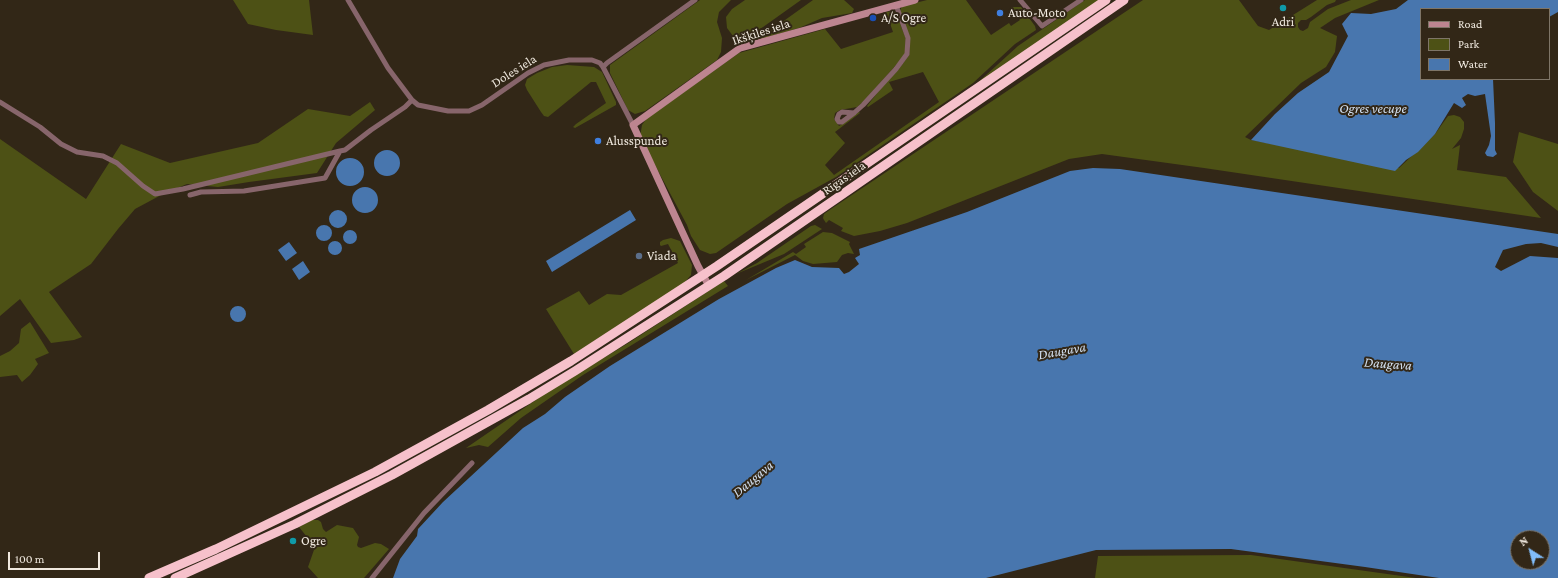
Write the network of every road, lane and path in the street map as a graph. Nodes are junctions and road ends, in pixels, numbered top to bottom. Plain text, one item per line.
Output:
1 (348, 0) edge
2 (695, 0) edge
3 (915, 0) edge
4 (1020, 0) edge
5 (1081, 0) edge
6 (1106, 0) edge
7 (1124, 0) edge
8 (896, 5) junction
9 (603, 67) junction
10 (412, 100) junction
11 (0, 102) edge
12 (854, 113) dead end
13 (632, 125) junction
14 (340, 151) junction
15 (190, 195) dead end
16 (703, 276) junction
17 (709, 286) junction
18 (472, 463) dead end
19 (149, 578) edge
20 (175, 578) edge
21 (372, 578) edge

1 - 10 street
2 - 9 street
3 - 8 street, Ikšķiles iela
4 - 5 street
6 - 16 highway, Rīgas iela
7 - 17 highway, Rīgas iela
8 - 12 street
8 - 13 street, Ikšķiles iela
9 - 10 street, Doles iela
9 - 13 street
10 - 14 street
11 - 14 street
13 - 16 street
14 - 15 street
16 - 17 street
16 - 19 highway, Rīgas iela
17 - 20 highway, Rīgas iela
18 - 21 street

